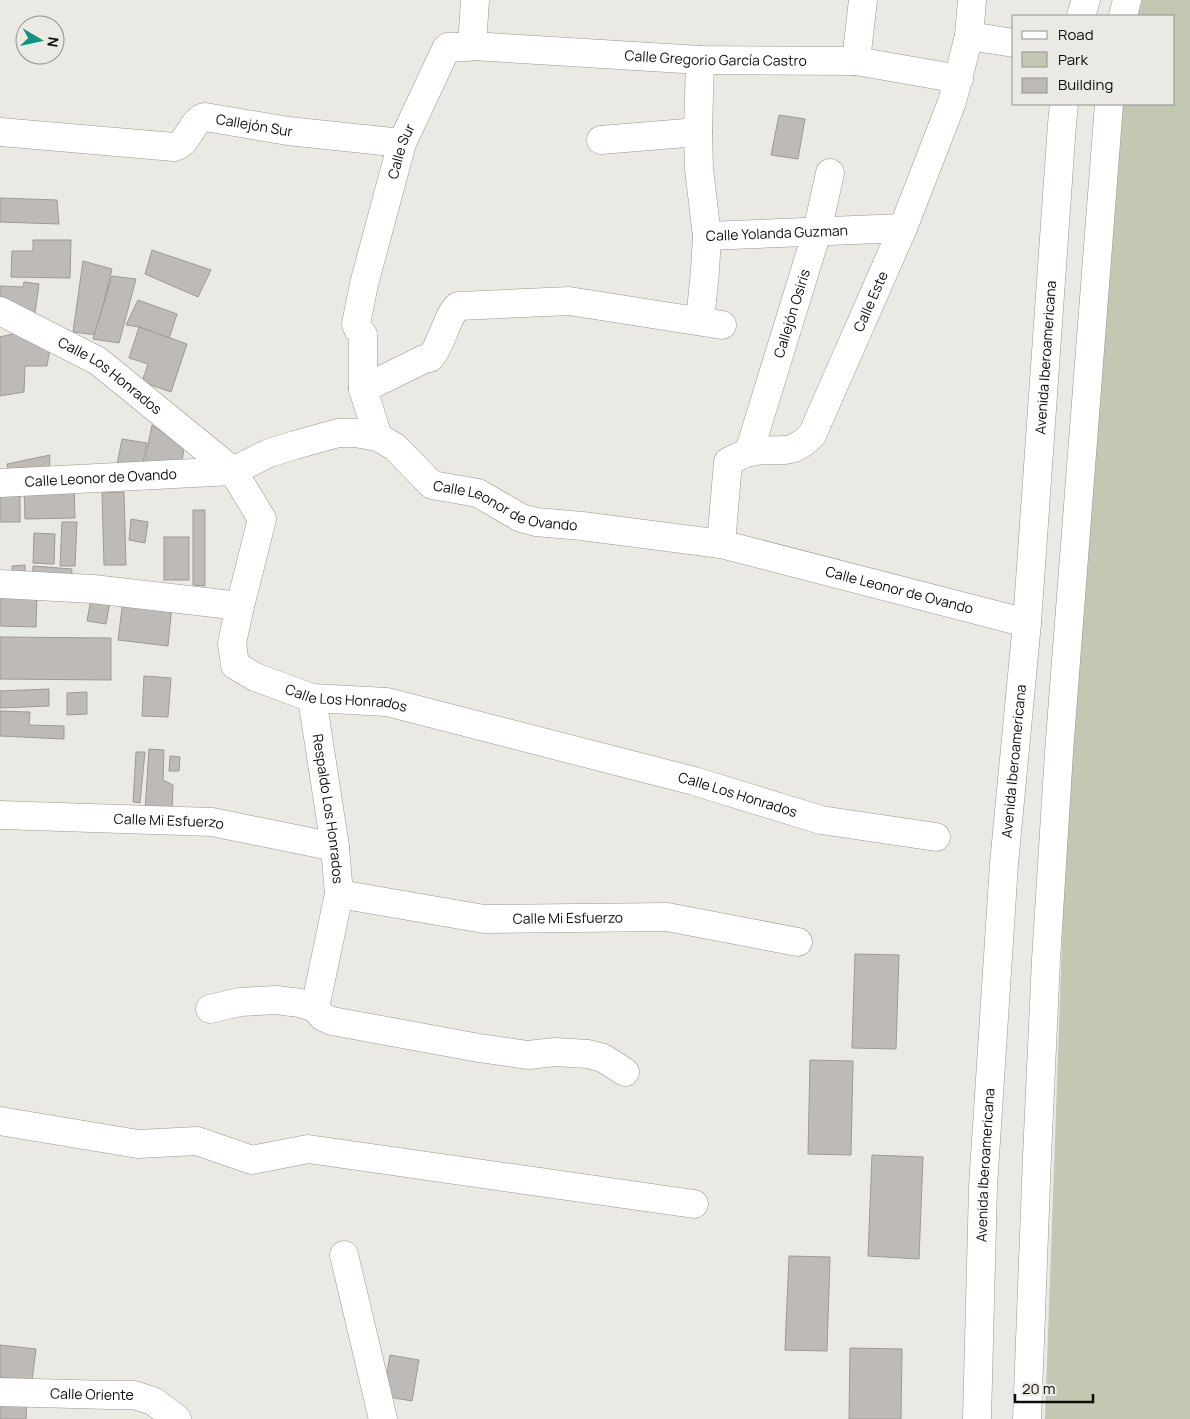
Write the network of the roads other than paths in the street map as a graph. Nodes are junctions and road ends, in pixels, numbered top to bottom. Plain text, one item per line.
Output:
1 (475, 0) edge
2 (863, 0) edge
3 (972, 0) edge
4 (1086, 0) edge
5 (1127, 0) edge
6 (1081, 15) edge
7 (1123, 15) edge
8 (969, 36) junction
9 (1012, 43) edge
10 (472, 46) junction
11 (700, 60) junction
12 (856, 61) junction
13 (958, 79) junction
14 (1064, 105) edge
15 (1109, 105) edge
16 (0, 132) edge
17 (698, 132) junction
18 (601, 140) dead end
19 (402, 143) junction
20 (830, 173) dead end
21 (903, 228) junction
22 (817, 232) junction
23 (707, 236) junction
24 (0, 311) edge
25 (363, 390) junction
26 (378, 437) junction
27 (749, 452) junction
28 (233, 471) junction
29 (0, 483) edge
30 (721, 544) junction
31 (0, 584) edge
32 (240, 606) junction
33 (1026, 623) junction
34 (312, 698) junction
35 (0, 815) edge
36 (936, 837) dead end
37 (335, 847) junction
38 (339, 894) junction
39 (798, 942) dead end
40 (315, 1008) junction
41 (210, 1009) dead end
42 (625, 1072) dead end
43 (0, 1121) edge
44 (694, 1204) dead end
45 (344, 1255) dead end
46 (0, 1392) edge
47 (177, 1419) edge
48 (383, 1419) edge
49 (977, 1419) edge
50 (1027, 1419) edge

1 - 10 street
2 - 12 street
3 - 8 street, Calle Este
4 - 6 street
5 - 7 street
8 - 9 street
8 - 13 street, Calle Este
10 - 11 street, Calle Gregorio García Castro
10 - 19 street, Calle Sur
11 - 12 street, Calle Gregorio García Castro
11 - 17 street
12 - 13 street, Calle Gregorio García Castro
13 - 21 street, Calle Este
14 - 33 street, Avenida Iberoamericana
15 - 50 street
16 - 19 street, Callejón Sur
17 - 18 street
17 - 23 street
19 - 25 street, Calle Sur
20 - 22 street, Callejón Osiris
21 - 22 street, Calle Yolanda Guzman
21 - 27 street, Calle Este
22 - 23 street, Calle Yolanda Guzman
22 - 27 street, Callejón Osiris
23 - 25 street, Calle Yolanda Guzman
24 - 28 street, Calle Los Honrados
25 - 26 street, Calle Sur
26 - 28 street, Calle Leonor de Ovando
26 - 30 street, Calle Leonor de Ovando
27 - 30 street, Calle Este
28 - 29 street, Calle Leonor de Ovando
28 - 32 street, Calle Los Honrados
30 - 33 street, Calle Leonor de Ovando
31 - 32 street
32 - 34 street, Calle Los Honrados
33 - 49 street, Avenida Iberoamericana
34 - 36 street, Calle Los Honrados
34 - 37 street, Respaldo Los Honrados
35 - 37 street, Calle Mi Esfuerzo
37 - 38 street, Respaldo Los Honrados
38 - 39 street, Calle Mi Esfuerzo
38 - 40 street, Respaldo Los Honrados
40 - 41 street
40 - 42 street
43 - 44 street
45 - 48 street
46 - 47 street, Calle Oriente

